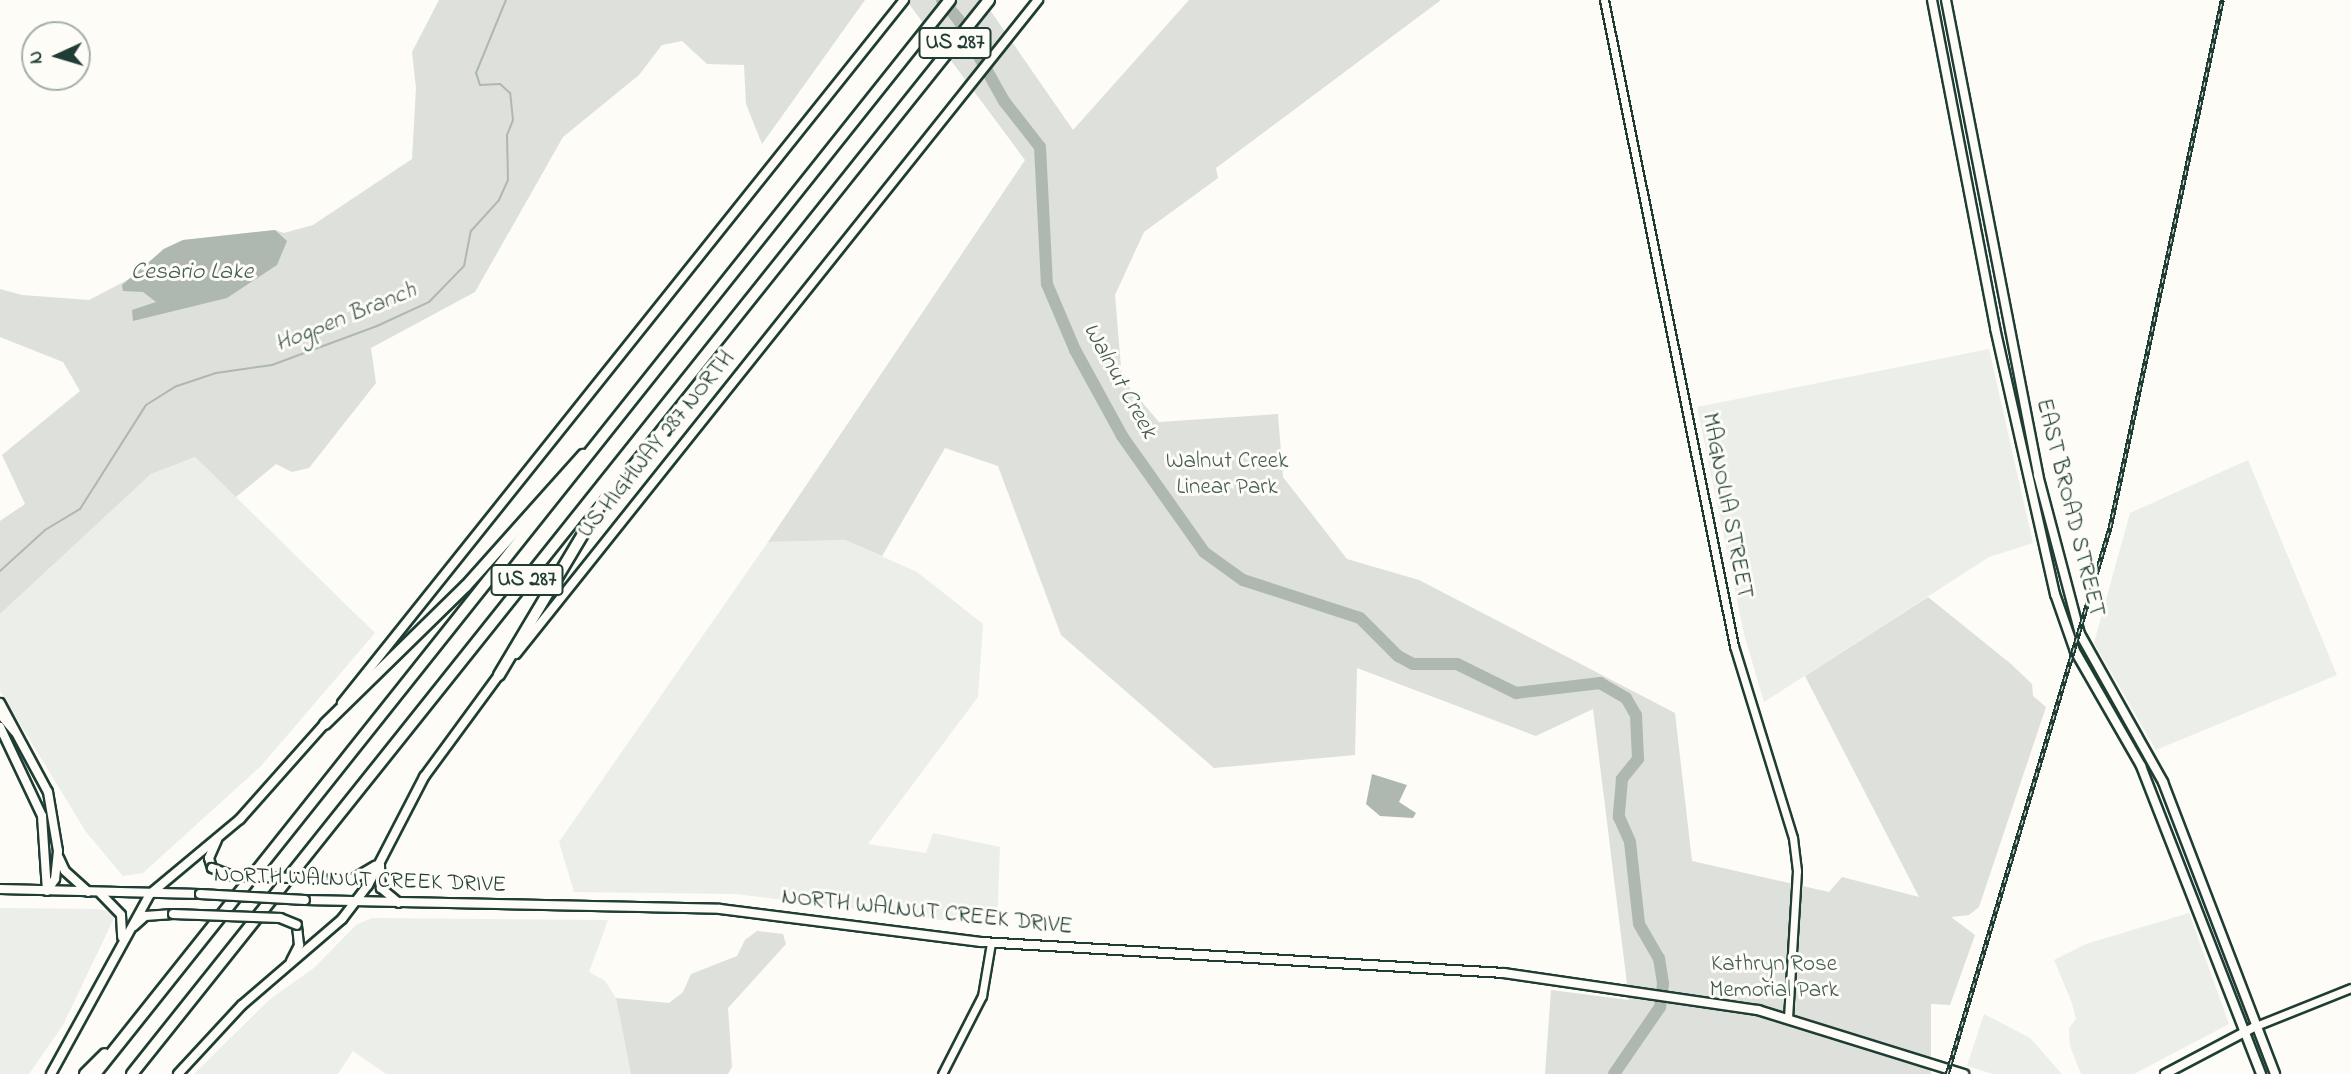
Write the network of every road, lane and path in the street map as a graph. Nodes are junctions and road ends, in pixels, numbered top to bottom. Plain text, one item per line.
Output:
1 (904, 0) edge
2 (950, 0) edge
3 (989, 0) edge
4 (1038, 0) edge
5 (1604, 0) edge
6 (1932, 0) edge
7 (1946, 0) edge
8 (2026, 416) junction
9 (2014, 419) junction
10 (593, 450) junction
11 (622, 464) junction
12 (2038, 475) junction
13 (2026, 477) junction
14 (2056, 547) junction
15 (2045, 550) junction
16 (2067, 590) junction
17 (2055, 594) junction
18 (2098, 668) junction
19 (499, 675) junction
20 (2089, 677) junction
21 (0, 703) edge
22 (0, 715) edge
23 (325, 724) junction
24 (0, 727) edge
25 (18, 732) junction
26 (24, 771) junction
27 (46, 786) junction
28 (223, 832) junction
29 (58, 851) junction
30 (380, 862) junction
31 (0, 889) edge
32 (47, 891) junction
33 (88, 892) junction
34 (100, 893) junction
35 (150, 894) junction
36 (355, 903) junction
37 (405, 905) junction
38 (2216, 923) junction
39 (2205, 927) junction
40 (121, 940) junction
41 (991, 943) junction
42 (288, 967) junction
43 (2351, 988) edge
44 (1788, 1018) junction
45 (2256, 1026) junction
46 (2244, 1031) junction
47 (121, 1040) junction
48 (51, 1074) edge
49 (85, 1074) edge
50 (95, 1074) edge
51 (132, 1074) edge
52 (178, 1074) edge
53 (942, 1074) edge
54 (1964, 1074) edge
55 (2165, 1074) edge
56 (2261, 1074) edge
57 (2275, 1074) edge

1 - 23 main road
2 - 10 highway, US 287
3 - 11 highway, US 287
4 - 19 main road, US HIGHWAY 287 NORTH
5 - 44 street, MAGNOLIA STREET
6 - 9 main road, EAST BROAD STREET
7 - 8 main road, EAST BROAD STREET
8 - 9 main road
8 - 12 main road, EAST BROAD STREET
9 - 13 main road, EAST BROAD STREET
10 - 23 highway
10 - 47 highway, US 287
11 - 19 highway
11 - 51 highway, US 287
12 - 13 main road
12 - 14 main road, EAST BROAD STREET
13 - 15 main road, EAST BROAD STREET
14 - 15 main road
14 - 16 main road, EAST BROAD STREET
15 - 17 main road, EAST BROAD STREET
16 - 17 main road
16 - 18 main road, EAST BROAD STREET
17 - 20 main road, EAST BROAD STREET
18 - 20 main road
18 - 38 main road, EAST BROAD STREET
19 - 30 main road, US HIGHWAY 287 NORTH
20 - 39 main road, EAST BROAD STREET
21 - 25 main road
22 - 25 main road
23 - 28 main road
24 - 26 main road
25 - 27 main road
26 - 27 main road
26 - 32 main road
27 - 29 main road
28 - 30 main road, bridge
28 - 35 main road
29 - 32 main road
29 - 33 main road
30 - 36 main road, US HIGHWAY 287 NORTH
30 - 37 main road
31 - 32 main road, NORTH WALNUT CREEK DRIVE
32 - 33 main road, NORTH WALNUT CREEK DRIVE
33 - 34 main road, NORTH WALNUT CREEK DRIVE
34 - 35 main road, NORTH WALNUT CREEK DRIVE
34 - 40 main road
35 - 36 main road, NORTH WALNUT CREEK DRIVE, bridge
35 - 40 main road
36 - 37 main road, NORTH WALNUT CREEK DRIVE
36 - 42 main road, US HIGHWAY 287 NORTH
37 - 41 main road, NORTH WALNUT CREEK DRIVE
38 - 39 main road
38 - 45 main road, EAST BROAD STREET
39 - 46 main road, EAST BROAD STREET
40 - 42 main road, bridge
40 - 48 main road
41 - 44 main road, NORTH WALNUT CREEK DRIVE
41 - 53 street
42 - 52 main road, US HIGHWAY 287 NORTH
43 - 45 street
44 - 54 main road, NORTH WALNUT CREEK DRIVE
45 - 46 main road
45 - 57 main road, EAST BROAD STREET
46 - 55 main road
46 - 56 main road, EAST BROAD STREET
47 - 49 highway
47 - 50 highway, US 287

